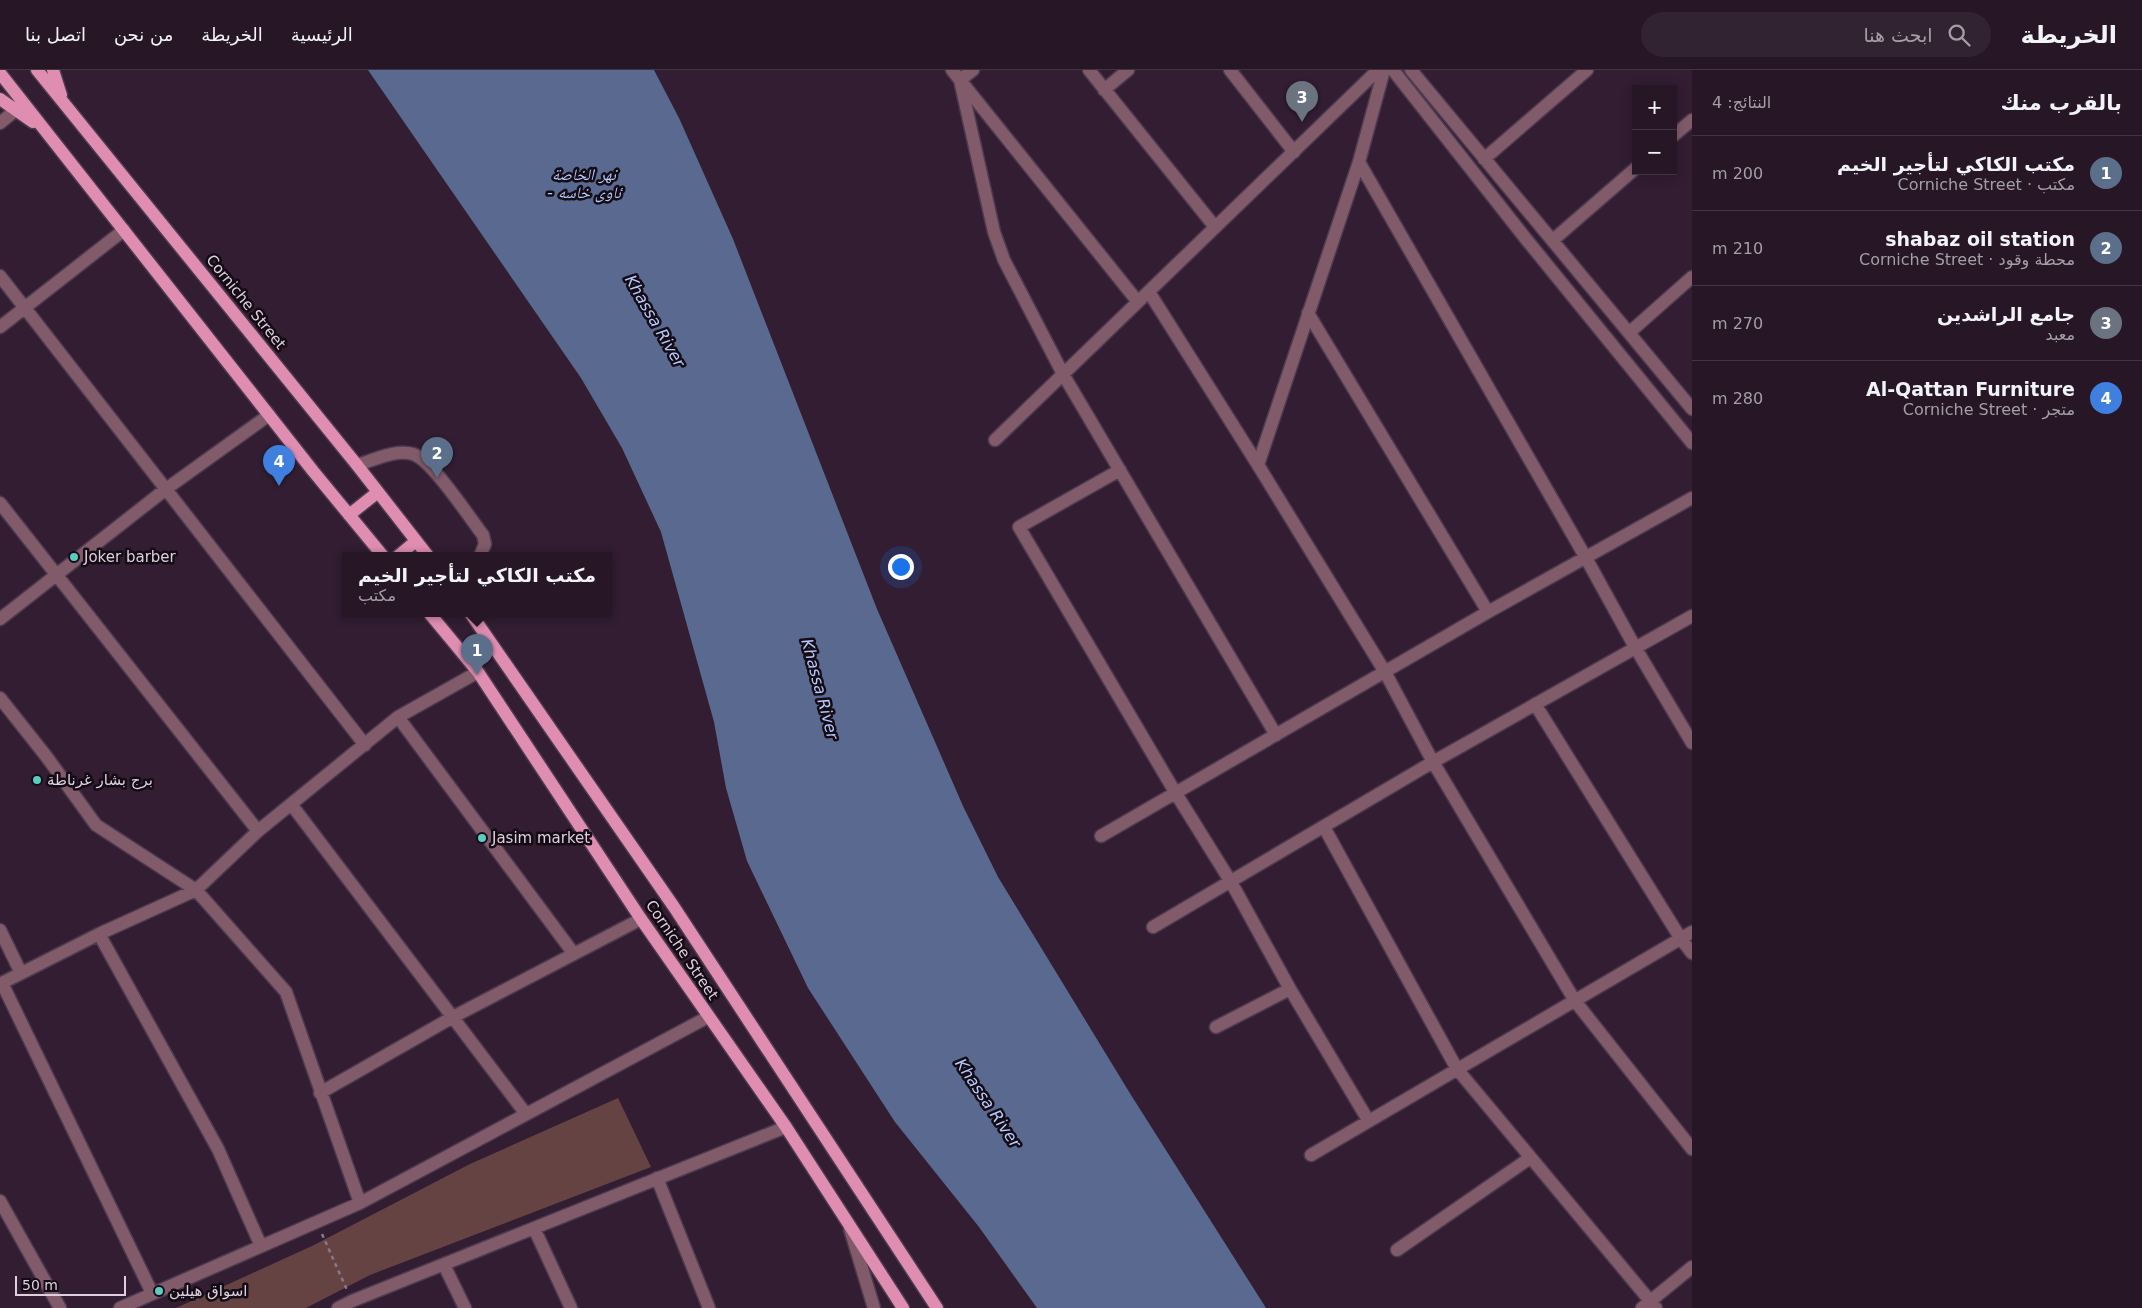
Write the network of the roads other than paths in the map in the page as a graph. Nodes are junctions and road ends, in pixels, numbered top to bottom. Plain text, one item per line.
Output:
1 (37, 70) edge
2 (53, 70) edge
3 (973, 70) edge
4 (1089, 70) edge
5 (1128, 70) edge
6 (1230, 70) edge
7 (1378, 70) edge
8 (1384, 70) edge
9 (1393, 70) edge
10 (1411, 70) edge
11 (1587, 70) edge
12 (0, 73) edge
13 (956, 75) edge
14 (1104, 90) junction
15 (0, 99) edge
16 (64, 104) junction
17 (20, 106) junction
18 (1692, 120) edge
19 (0, 123) edge
20 (1677, 133) edge
21 (1294, 152) junction
22 (1484, 159) junction
23 (1359, 162) junction
24 (1632, 171) edge
25 (1215, 227) junction
26 (124, 230) junction
27 (1553, 240) junction
28 (0, 276) edge
29 (1692, 278) edge
30 (1149, 292) junction
31 (1138, 302) junction
32 (25, 307) junction
33 (1308, 313) junction
34 (0, 327) edge
35 (1630, 332) junction
36 (1063, 374) junction
37 (1665, 376) junction
38 (1648, 390) junction
39 (1692, 409) edge
40 (269, 415) junction
41 (994, 440) dead end
42 (1692, 443) edge
43 (357, 465) junction
44 (1258, 465) junction
45 (1120, 470) junction
46 (166, 489) junction
47 (378, 492) junction
48 (1692, 498) edge
49 (0, 503) edge
50 (349, 515) junction
51 (416, 541) junction
52 (380, 552) edge
53 (403, 552) edge
54 (425, 552) edge
55 (482, 552) edge
56 (1586, 558) junction
57 (55, 575) junction
58 (1488, 612) junction
59 (1692, 616) edge
60 (432, 617) edge
61 (473, 617) edge
62 (0, 619) edge
63 (1635, 647) junction
64 (478, 672) junction
65 (1385, 672) junction
66 (0, 698) edge
67 (1535, 704) junction
68 (398, 717) junction
69 (1276, 735) junction
70 (1692, 743) edge
71 (365, 745) junction
72 (1433, 762) junction
73 (1175, 792) junction
74 (291, 804) junction
75 (1324, 827) junction
76 (258, 831) junction
77 (1101, 836) dead end
78 (1232, 882) junction
79 (196, 890) junction
80 (641, 920) junction
81 (1153, 927) dead end
82 (0, 930) edge
83 (1692, 932) edge
84 (99, 934) junction
85 (1681, 939) junction
86 (574, 954) junction
87 (1692, 954) edge
88 (21, 974) junction
89 (1, 984) edge
90 (1290, 989) junction
91 (1575, 1001) junction
92 (453, 1017) junction
93 (708, 1017) junction
94 (1216, 1027) dead end
95 (1457, 1069) junction
96 (320, 1093) junction
97 (526, 1114) junction
98 (1368, 1120) junction
99 (786, 1127) junction
100 (1692, 1150) edge
101 (1311, 1154) dead end
102 (1530, 1158) junction
103 (657, 1178) junction
104 (0, 1201) edge
105 (360, 1204) junction
106 (847, 1221) junction
107 (534, 1228) junction
108 (260, 1246) junction
109 (1397, 1250) dead end
110 (444, 1264) junction
111 (1692, 1267) edge
112 (152, 1293) junction
113 (354, 1304) edge
114 (1650, 1306) edge
115 (60, 1308) edge
116 (120, 1308) edge
117 (338, 1308) edge
118 (465, 1308) edge
119 (571, 1308) edge
120 (709, 1308) edge
121 (874, 1308) edge
122 (903, 1308) edge
123 (937, 1308) edge

1 - 16 main road, Corniche Street
2 - 16 main road
3 - 13 street
4 - 14 street
5 - 14 street
6 - 21 street
7 - 21 street
8 - 23 street
9 - 38 street
10 - 22 street
11 - 22 street
12 - 17 main road
13 - 31 street
13 - 36 street
14 - 25 street
15 - 17 main road
16 - 43 main road, Corniche Street
17 - 19 street
17 - 26 main road
18 - 20 street
21 - 25 street
22 - 27 street
23 - 33 street
23 - 56 street
24 - 27 street
25 - 30 street
26 - 32 street
26 - 40 main road
27 - 35 street
28 - 32 street
29 - 35 street
30 - 31 street
30 - 44 street
31 - 36 street
32 - 34 street
32 - 46 street
33 - 44 street
33 - 58 street
35 - 37 street
36 - 41 street
36 - 45 street
37 - 38 street
37 - 39 street
38 - 42 street
40 - 46 street
40 - 50 main road
43 - 47 main road, Corniche Street
43 - 55 street
44 - 65 street
45 - 69 street
45 - 73 street
46 - 57 street
46 - 71 street
47 - 50 main road
47 - 51 main road, Corniche Street
48 - 56 street
49 - 57 street
50 - 52 main road
51 - 53 main road
51 - 54 main road, Corniche Street
56 - 58 street
56 - 63 street
57 - 62 street
57 - 76 street
58 - 65 street
59 - 63 street
60 - 64 main road, Corniche Street
61 - 123 main road, Corniche Street
63 - 67 street
63 - 70 street
64 - 68 street
64 - 80 main road, Corniche Street
65 - 69 street
65 - 72 street
66 - 79 street
67 - 72 street
67 - 85 street
68 - 71 street
68 - 86 street
69 - 73 street
71 - 74 street
72 - 75 street
72 - 91 street
73 - 77 street
73 - 78 street
74 - 76 street
74 - 92 street
75 - 78 street
75 - 95 street
76 - 79 street
78 - 81 street
78 - 90 street
79 - 84 street
79 - 96 street
80 - 86 street
80 - 93 main road, Corniche Street
82 - 88 street
83 - 85 street
84 - 88 street
84 - 108 street
85 - 87 street
85 - 91 street
86 - 92 street
88 - 89 street
89 - 112 street
90 - 94 street
90 - 98 street
91 - 95 street
91 - 100 street
92 - 96 street
92 - 97 street
93 - 97 street
93 - 99 main road, Corniche Street
95 - 98 street
95 - 102 street
96 - 105 street
97 - 105 street
98 - 101 street
99 - 103 street
99 - 106 main road, Corniche Street
102 - 109 street
102 - 114 street
103 - 107 street
103 - 120 street
104 - 115 street
105 - 108 street
106 - 121 street
106 - 122 main road, Corniche Street
107 - 110 street
107 - 119 street
108 - 112 street
110 - 113 street
110 - 118 street
111 - 114 street
112 - 116 street
113 - 117 street

